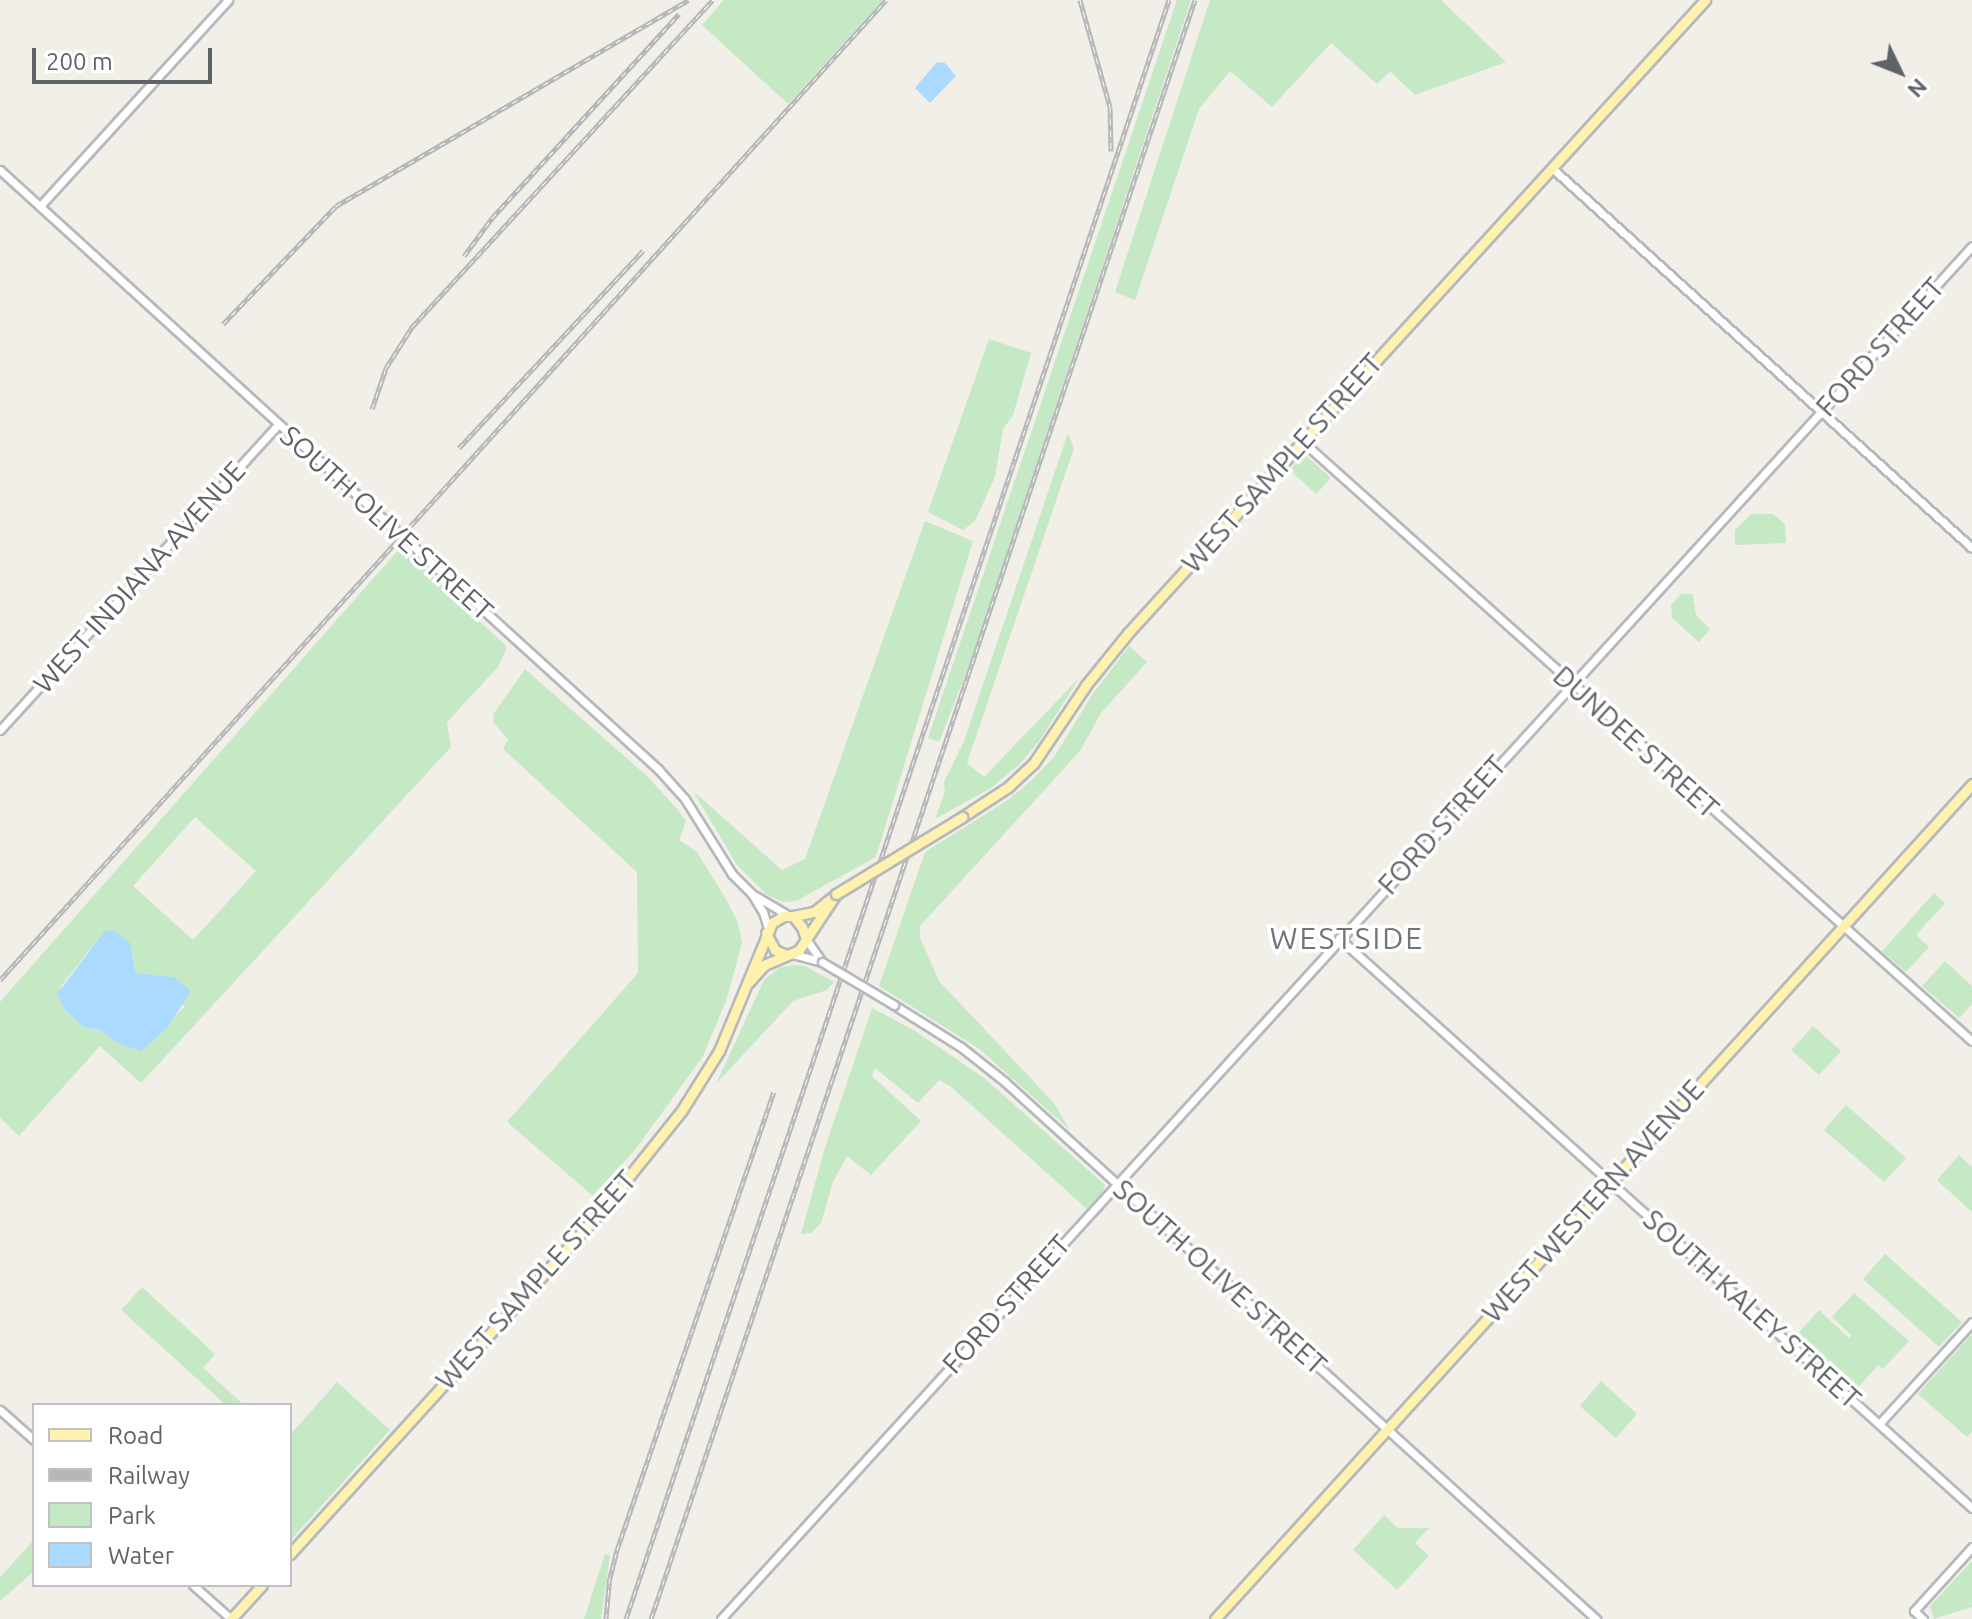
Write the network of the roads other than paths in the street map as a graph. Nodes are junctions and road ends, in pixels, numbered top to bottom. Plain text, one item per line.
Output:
1 (228, 0) edge
2 (1705, 0) edge
3 (1552, 168) junction
4 (0, 170) edge
5 (40, 206) junction
6 (1972, 246) edge
7 (1822, 411) junction
8 (278, 424) junction
9 (1302, 441) junction
10 (1972, 548) edge
11 (1572, 684) junction
12 (0, 730) edge
13 (1972, 784) edge
14 (752, 894) junction
15 (836, 894) junction
16 (791, 916) junction
17 (1843, 927) junction
18 (767, 931) junction
19 (1339, 938) junction
20 (806, 939) junction
21 (790, 954) junction
22 (822, 962) junction
23 (748, 983) junction
24 (1972, 1041) edge
25 (1610, 1182) junction
26 (1116, 1183) junction
27 (1972, 1322) edge
28 (0, 1410) edge
29 (1879, 1424) junction
30 (1387, 1428) junction
31 (32, 1438) edge
32 (1972, 1508) edge
33 (1972, 1547) edge
34 (292, 1552) edge
35 (195, 1587) edge
36 (260, 1587) edge
37 (231, 1619) edge
38 (721, 1619) edge
39 (1215, 1619) edge
40 (1596, 1619) edge
41 (1923, 1619) edge

1 - 5 street
2 - 3 main road, WEST SAMPLE STREET
3 - 7 street
3 - 9 main road, WEST SAMPLE STREET
4 - 5 street, SOUTH OLIVE STREET
5 - 8 street, SOUTH OLIVE STREET
6 - 7 street, FORD STREET
7 - 10 street
7 - 11 street, FORD STREET
8 - 12 street, WEST INDIANA AVENUE
8 - 14 street, SOUTH OLIVE STREET
9 - 11 street, DUNDEE STREET
9 - 15 main road, WEST SAMPLE STREET, bridge
11 - 17 street, DUNDEE STREET
11 - 19 street, FORD STREET
13 - 17 main road, WEST WESTERN AVENUE
14 - 16 street, SOUTH OLIVE STREET
14 - 18 street, SOUTH OLIVE STREET
15 - 16 main road, WEST SAMPLE STREET
15 - 20 main road, WEST SAMPLE STREET
16 - 18 main road
16 - 20 main road
17 - 24 street, DUNDEE STREET
17 - 25 main road, WEST WESTERN AVENUE
18 - 21 main road
18 - 23 main road, WEST SAMPLE STREET
19 - 25 street, SOUTH KALEY STREET
19 - 26 street, FORD STREET
20 - 21 main road
20 - 22 street, SOUTH OLIVE STREET
21 - 22 street, SOUTH OLIVE STREET
21 - 23 main road, WEST SAMPLE STREET
22 - 26 street, SOUTH OLIVE STREET, bridge
23 - 34 main road, WEST SAMPLE STREET
25 - 29 street, SOUTH KALEY STREET
25 - 30 main road, WEST WESTERN AVENUE
26 - 30 street, SOUTH OLIVE STREET
26 - 38 street, FORD STREET
27 - 29 street
28 - 31 street
29 - 32 street, SOUTH KALEY STREET
30 - 39 main road, WEST WESTERN AVENUE
30 - 40 street, SOUTH OLIVE STREET
33 - 41 street
35 - 37 street
36 - 37 main road

